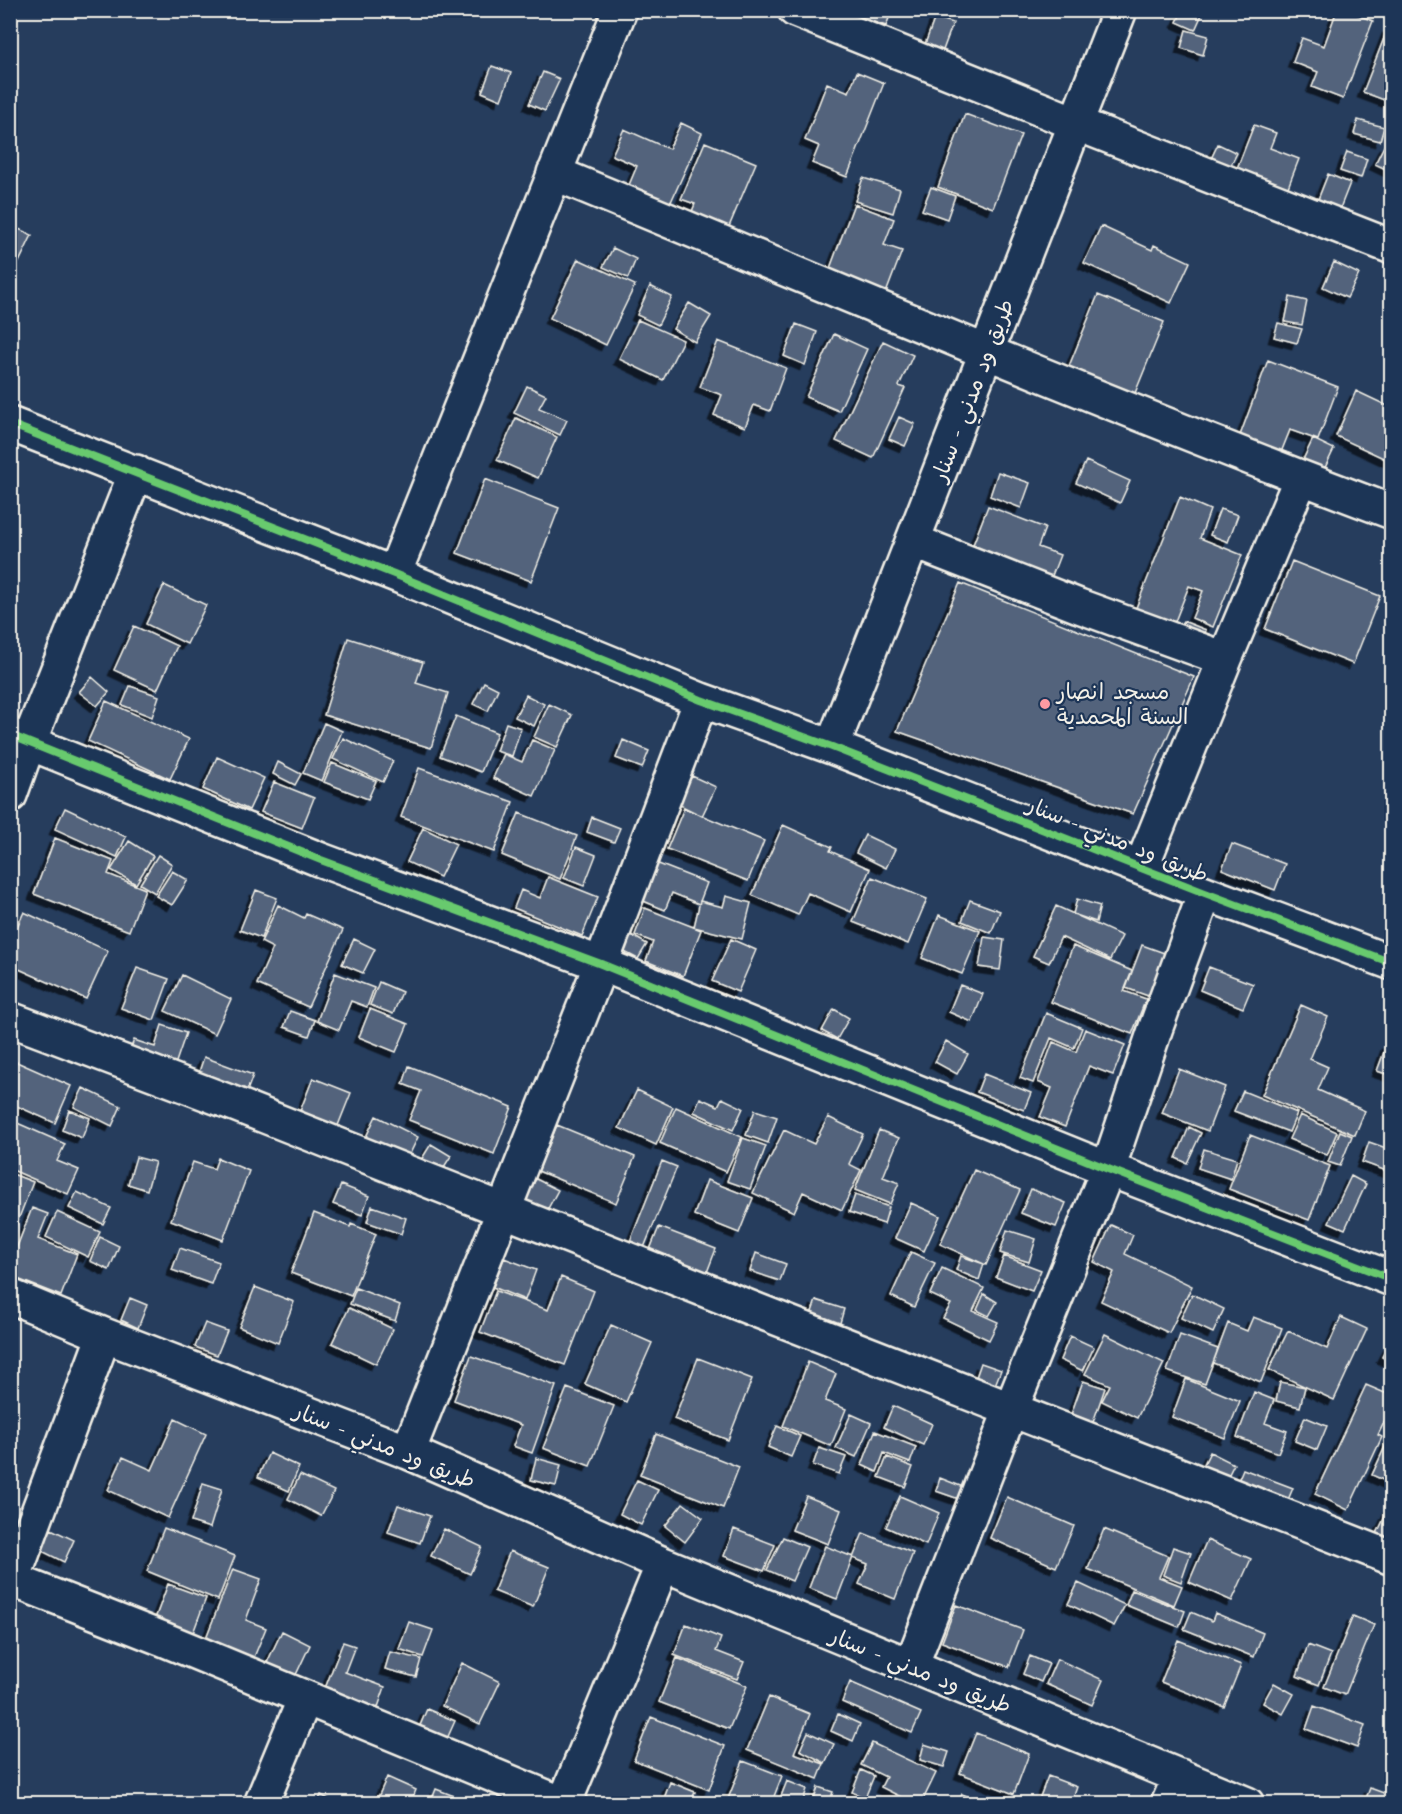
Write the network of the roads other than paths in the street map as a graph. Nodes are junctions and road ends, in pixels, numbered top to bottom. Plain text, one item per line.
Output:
1 (620, 10) edge
2 (795, 10) edge
3 (1120, 10) edge
4 (1075, 123) junction
5 (554, 173) junction
6 (1392, 247) edge
7 (987, 352) junction
8 (10, 424) edge
9 (136, 472) junction
10 (1301, 478) junction
11 (1392, 512) edge
12 (913, 541) junction
13 (393, 574) junction
14 (1225, 659) junction
15 (701, 700) junction
16 (20, 738) edge
17 (832, 747) junction
18 (10, 795) edge
19 (1142, 867) junction
20 (1205, 893) junction
21 (1392, 963) edge
22 (601, 964) junction
23 (10, 1019) edge
24 (1108, 1169) junction
25 (503, 1209) junction
26 (1392, 1279) edge
27 (10, 1296) edge
28 (104, 1335) junction
29 (1011, 1409) junction
30 (408, 1452) junction
31 (1392, 1558) edge
32 (663, 1564) junction
33 (12, 1583) edge
34 (911, 1666) junction
35 (305, 1698) junction
36 (1174, 1790) edge
37 (261, 1803) edge
38 (564, 1803) edge
39 (1247, 1803) edge

1 - 5 street
2 - 4 street
3 - 4 street, طريق ود مدني - سنار
4 - 6 street
4 - 7 street, طريق ود مدني - سنار
5 - 7 street
5 - 13 street
7 - 10 street
7 - 12 street, طريق ود مدني - سنار
8 - 9 street
9 - 13 street
9 - 16 street
10 - 11 street
10 - 14 street
12 - 14 street
12 - 17 street, طريق ود مدني - سنار
13 - 15 street
14 - 19 street
15 - 17 street
15 - 22 street
16 - 18 street
16 - 22 street
17 - 19 street, طريق ود مدني - سنار
19 - 20 street, طريق ود مدني - سنار
20 - 21 street, طريق ود مدني - سنار
20 - 24 street
22 - 24 street
22 - 25 street
23 - 25 street
24 - 26 street
24 - 29 street
25 - 29 street
25 - 30 street
27 - 28 street, طريق ود مدني - سنار
28 - 30 street, طريق ود مدني - سنار
28 - 33 street
29 - 31 street
29 - 34 street
30 - 32 street, طريق ود مدني - سنار
32 - 34 street, طريق ود مدني - سنار
32 - 38 street
33 - 35 street
34 - 36 street, طريق ود مدني - سنار
35 - 37 street
35 - 38 street
36 - 39 street, طريق ود مدني - سنار

